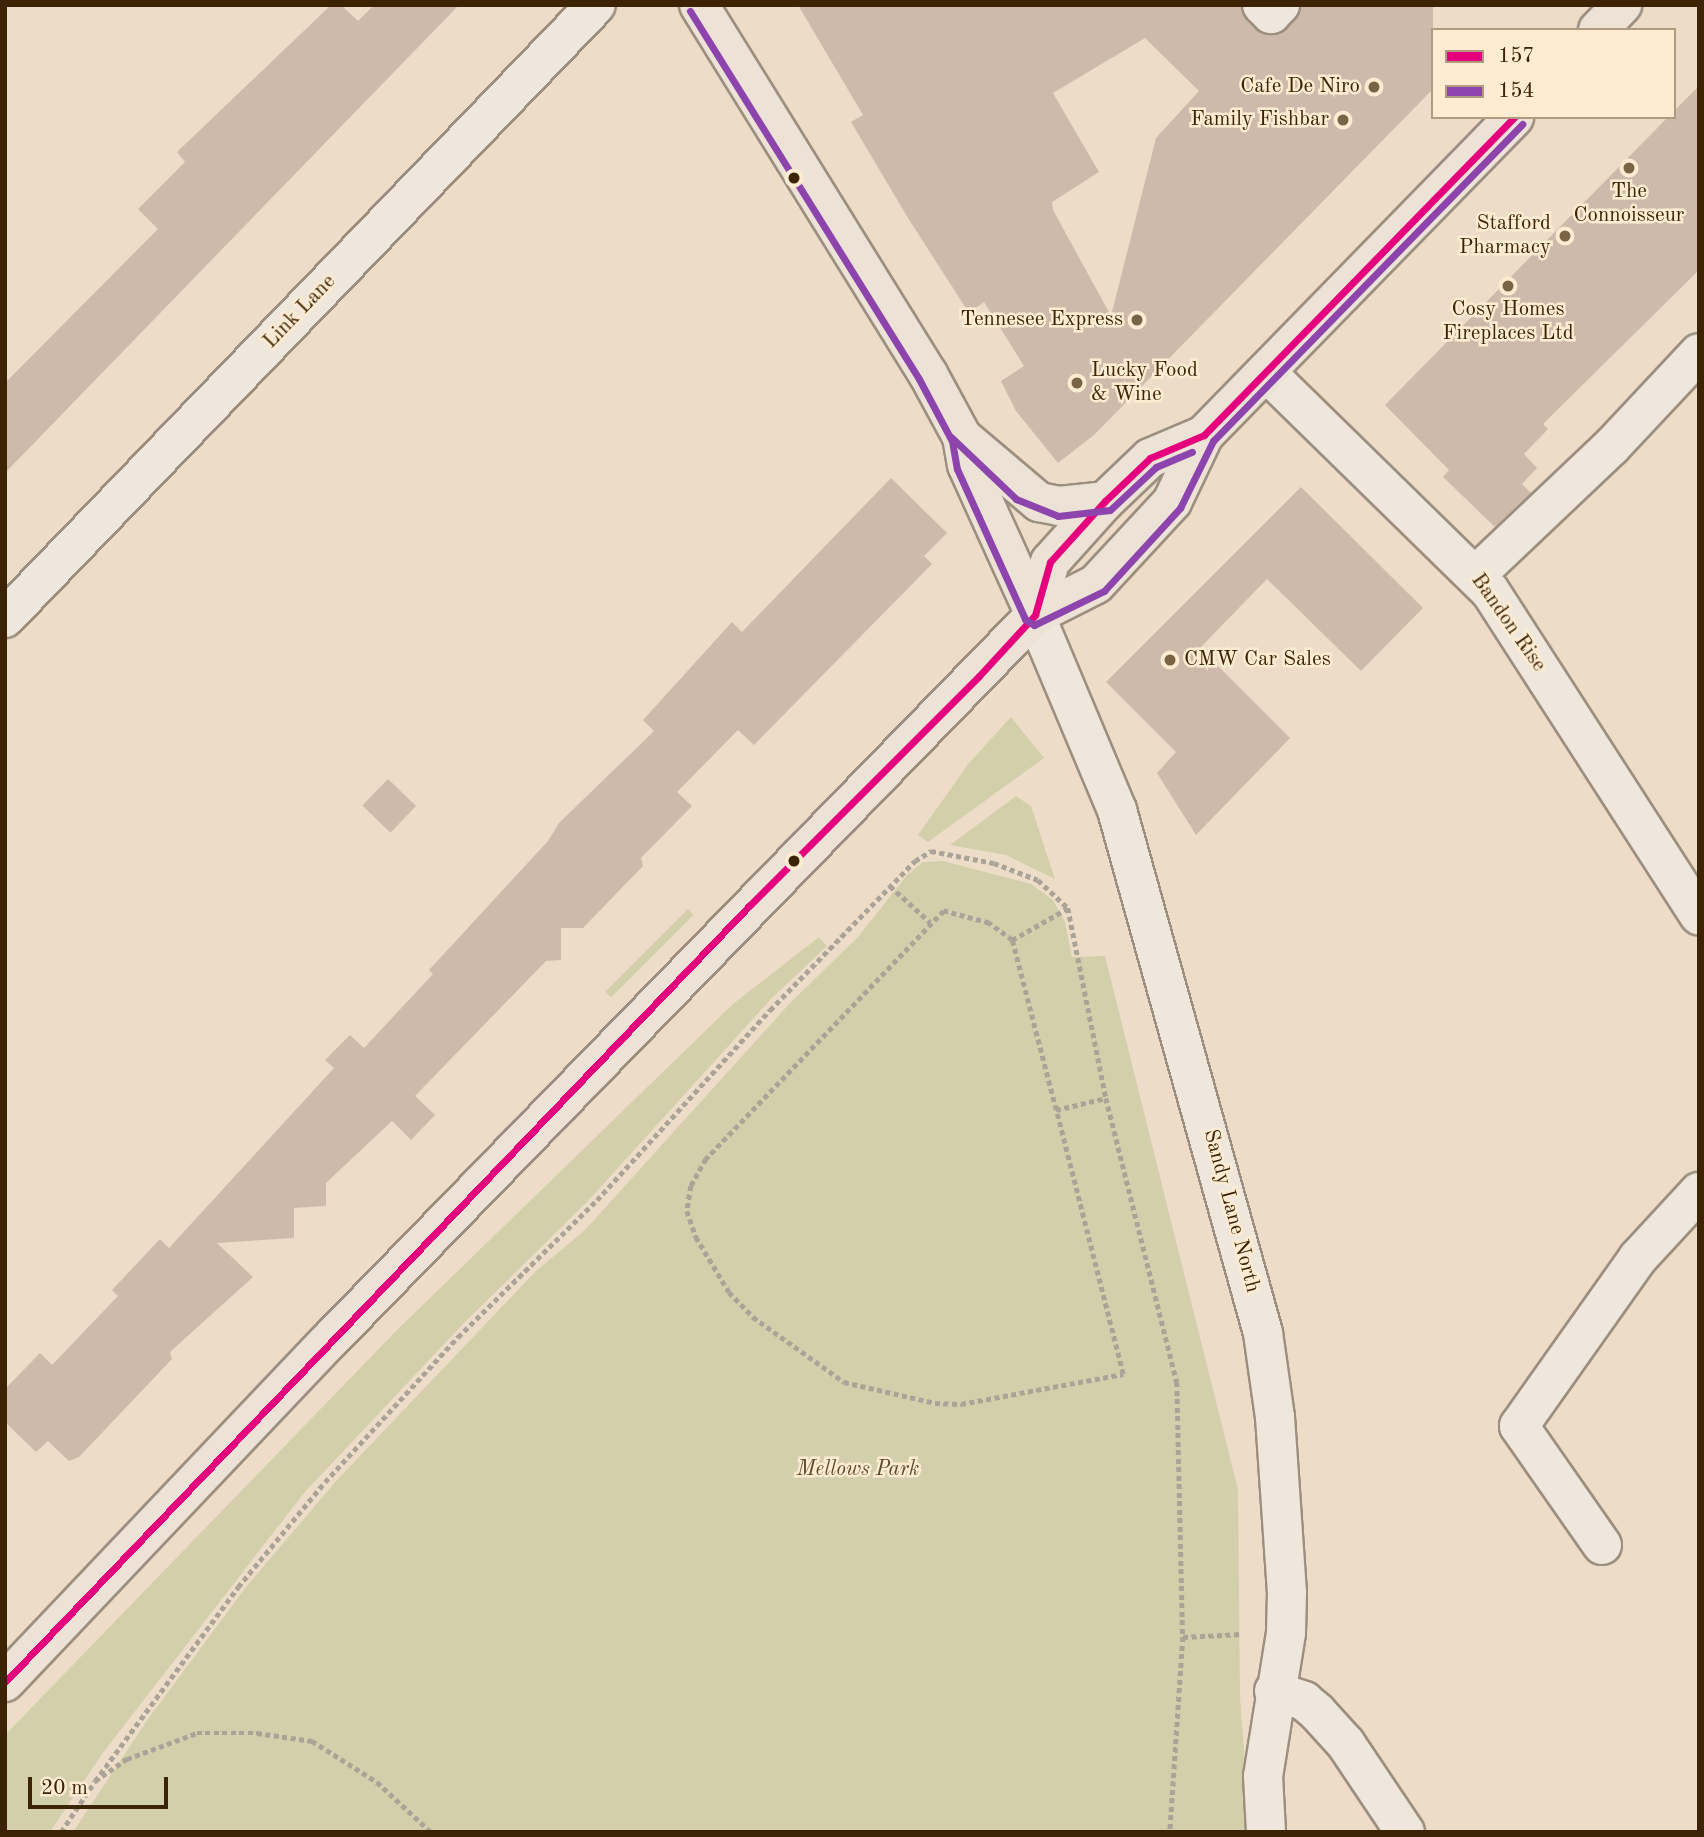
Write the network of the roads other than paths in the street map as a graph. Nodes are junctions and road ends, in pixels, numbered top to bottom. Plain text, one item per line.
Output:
1 (596, 5) edge
2 (699, 5) edge
3 (1262, 5) edge
4 (1280, 5) edge
5 (1622, 5) edge
6 (1600, 28) edge
7 (1512, 119) edge
8 (1699, 353) edge
9 (1266, 372) junction
10 (1204, 435) junction
11 (962, 437) junction
12 (1105, 501) junction
13 (1476, 575) junction
14 (1035, 615) junction
15 (5, 618) edge
16 (1699, 915) edge
17 (1699, 1192) edge
18 (1602, 1545) dead end
19 (5, 1682) edge
20 (1274, 1691) junction
21 (1266, 1832) edge
22 (1405, 1832) edge

1 - 15 street, Link Lane
2 - 11 main road
3 - 4 street
5 - 6 main road
7 - 9 main road
8 - 13 street
9 - 10 main road
9 - 13 street, Bandon Rise
10 - 12 main road
10 - 14 main road
11 - 12 main road
11 - 14 main road
12 - 14 main road
13 - 16 street, Bandon Rise
14 - 19 main road
14 - 20 street, Sandy Lane North
17 - 18 street
20 - 21 street, Sandy Lane North
20 - 22 street

